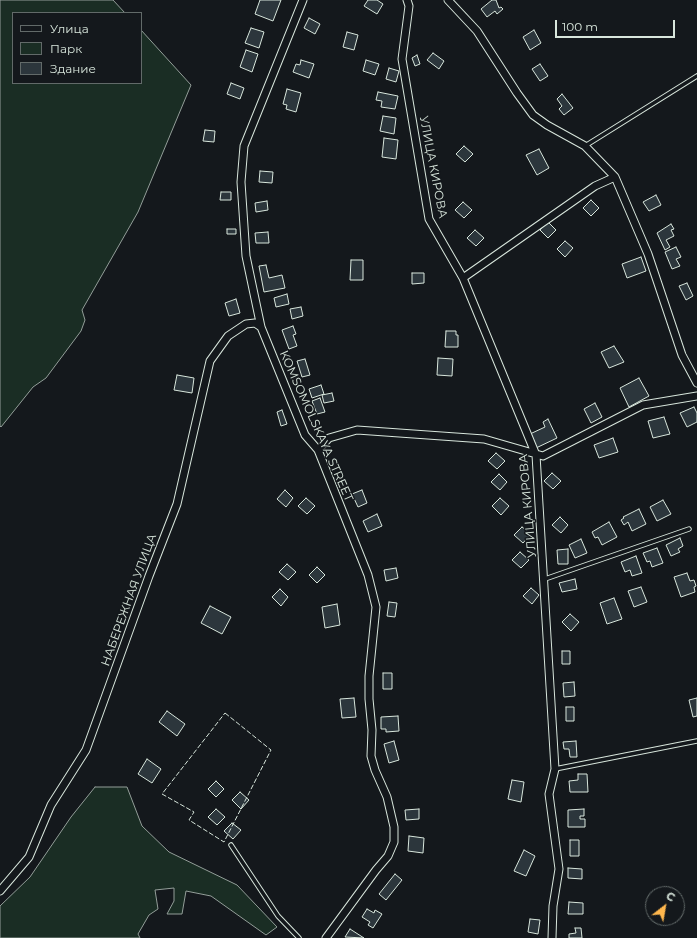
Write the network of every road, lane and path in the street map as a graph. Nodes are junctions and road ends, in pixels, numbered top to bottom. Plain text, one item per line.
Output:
1 (303, 0) edge
2 (407, 0) edge
3 (448, 0) edge
4 (697, 76) edge
5 (586, 146) junction
6 (615, 177) junction
7 (463, 278) junction
8 (261, 327) junction
9 (697, 383) edge
10 (697, 396) edge
11 (318, 450) junction
12 (536, 455) junction
13 (689, 529) dead end
14 (545, 579) junction
15 (697, 741) edge
16 (556, 768) junction
17 (231, 845) dead end
18 (0, 891) edge
19 (300, 938) edge
20 (326, 938) edge
21 (552, 938) edge

1 - 8 street, KOMSOMOLSKAYA STREET
2 - 7 street, УЛИЦА КИРОВА
3 - 5 street
4 - 5 lane
5 - 6 street
6 - 7 street
6 - 9 street
7 - 12 street, УЛИЦА КИРОВА
8 - 11 street, KOMSOMOLSKAYA STREET
8 - 18 street, НАБЕРЕЖНАЯ УЛИЦА
10 - 12 street
11 - 12 street
11 - 20 street, KOMSOMOLSKAYA STREET
12 - 14 street, УЛИЦА КИРОВА
13 - 14 lane
14 - 16 street, УЛИЦА КИРОВА
15 - 16 lane
16 - 21 street, УЛИЦА КИРОВА
17 - 19 lane

